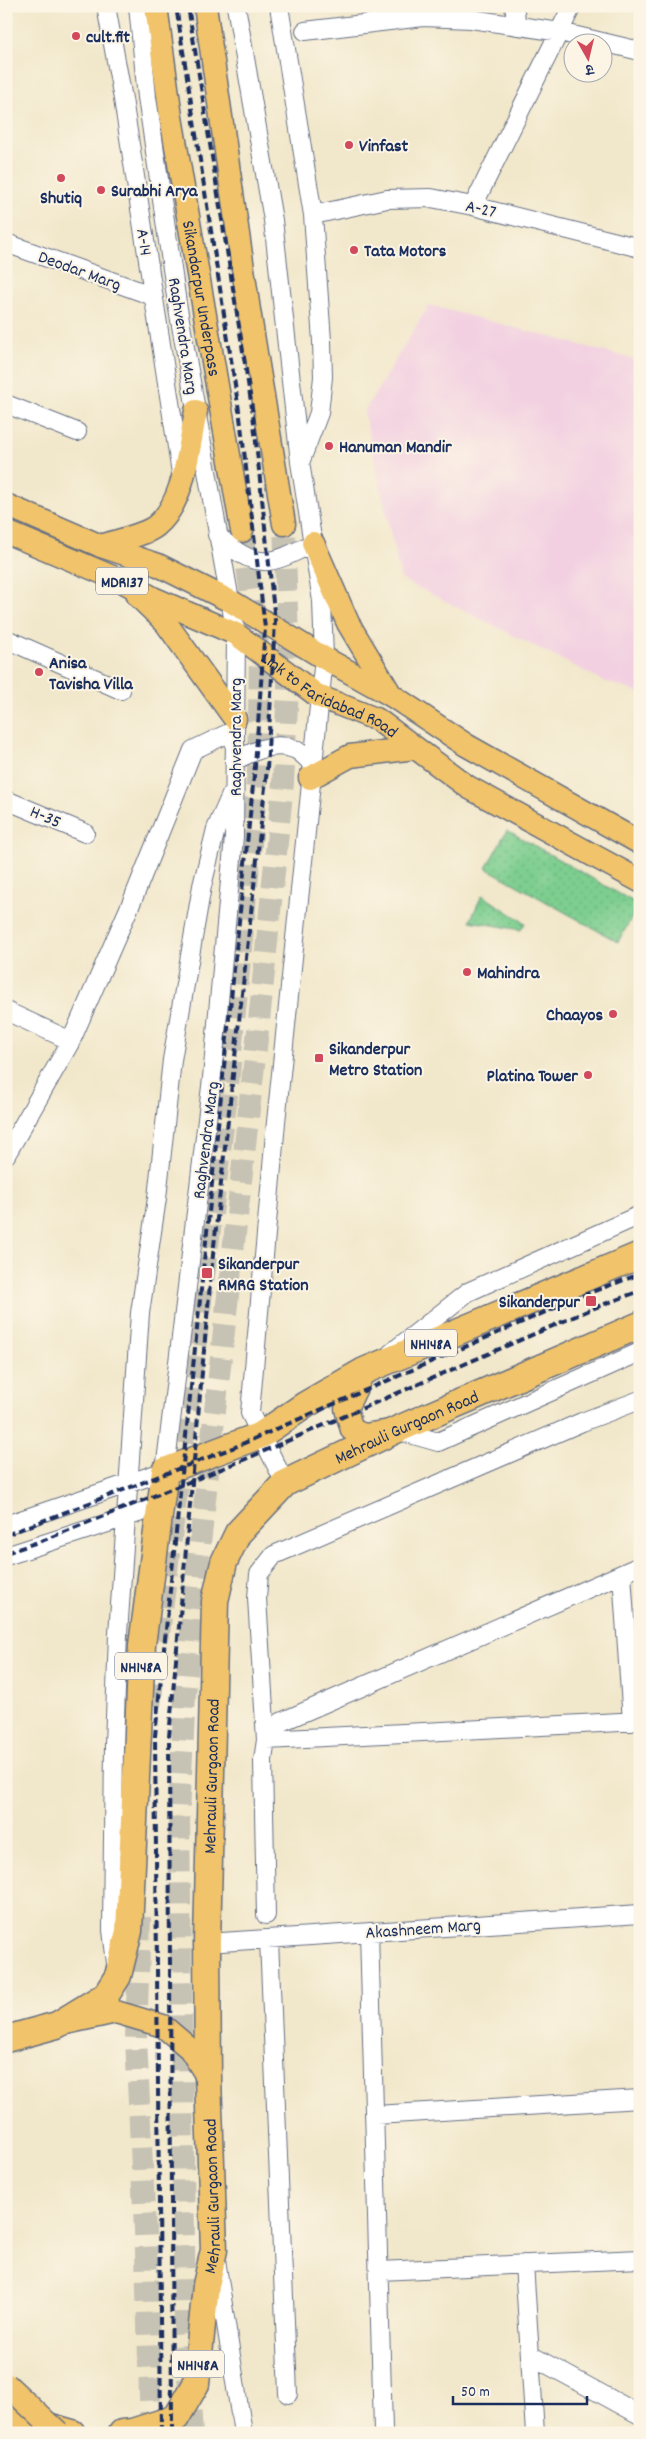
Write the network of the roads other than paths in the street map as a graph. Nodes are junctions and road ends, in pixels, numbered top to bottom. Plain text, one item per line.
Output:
1 (106, 6) edge
2 (138, 6) edge
3 (156, 6) edge
4 (205, 6) edge
5 (236, 6) edge
6 (279, 6) edge
7 (514, 6) edge
8 (572, 6) edge
9 (517, 26) junction
10 (305, 31) dead end
11 (560, 32) junction
12 (640, 51) edge
13 (147, 97) junction
14 (123, 99) junction
15 (473, 206) junction
16 (316, 214) junction
17 (6, 243) edge
18 (640, 248) edge
19 (153, 296) junction
20 (6, 404) edge
21 (196, 410) junction
22 (77, 432) dead end
23 (300, 462) junction
24 (182, 478) junction
25 (6, 505) edge
26 (284, 524) tunnel mouth
27 (242, 531) tunnel mouth
28 (6, 532) edge
29 (217, 535) junction
30 (313, 543) junction
31 (101, 546) junction
32 (122, 581) junction
33 (232, 602) junction
34 (236, 634) junction
35 (6, 639) edge
36 (324, 658) junction
37 (121, 690) dead end
38 (391, 695) junction
39 (318, 696) junction
40 (235, 724) junction
41 (415, 748) junction
42 (234, 761) junction
43 (311, 771) junction
44 (235, 787) junction
45 (6, 800) edge
46 (85, 833) dead end
47 (640, 843) edge
48 (640, 881) edge
49 (6, 1011) edge
50 (71, 1041) junction
51 (6, 1156) edge
52 (640, 1215) edge
53 (640, 1255) edge
54 (640, 1325) edge
55 (640, 1352) edge
56 (369, 1369) junction
57 (640, 1400) edge
58 (396, 1430) junction
59 (260, 1435) junction
60 (165, 1471) junction
61 (130, 1484) junction
62 (285, 1484) junction
63 (160, 1506) junction
64 (127, 1516) junction
65 (6, 1524) edge
66 (6, 1556) edge
67 (640, 1566) edge
68 (622, 1574) junction
69 (636, 1722) edge
70 (266, 1740) junction
71 (640, 1914) edge
72 (266, 1915) dead end
73 (369, 1932) junction
74 (269, 1940) junction
75 (206, 1943) junction
76 (118, 1976) junction
77 (57, 2025) junction
78 (6, 2039) edge
79 (208, 2078) junction
80 (640, 2099) edge
81 (376, 2115) junction
82 (214, 2250) junction
83 (640, 2260) edge
84 (524, 2264) junction
85 (379, 2271) junction
86 (530, 2355) junction
87 (6, 2384) edge
88 (288, 2394) dead end
89 (6, 2414) edge
90 (640, 2415) edge
91 (6, 2429) edge
92 (383, 2429) dead end
93 (13, 2433) edge
94 (58, 2433) edge
95 (72, 2433) edge
96 (122, 2433) edge
97 (244, 2433) edge
98 (535, 2433) edge

1 - 14 street, A-14
2 - 13 street, Raghvendra Marg
3 - 27 main road, Sikandarpur Underpass
4 - 26 main road
5 - 23 street
6 - 16 street
7 - 9 street
8 - 11 street
9 - 10 street
9 - 11 street
11 - 12 street
11 - 15 street
13 - 14 street
13 - 21 street, Raghvendra Marg
14 - 19 street, A-14
15 - 16 street, A-27
15 - 18 street, A-27
16 - 23 street
17 - 19 street, Deodar Marg
19 - 24 street, A-14
20 - 22 street
21 - 24 main road
21 - 29 street, Raghvendra Marg
23 - 30 street
24 - 31 main road
25 - 31 main road, Link to Faridabad Road / MDR137
28 - 32 main road, Link to Faridabad Road / MDR137
29 - 30 street
29 - 33 street, Raghvendra Marg
30 - 36 street
30 - 38 main road
31 - 33 main road, Link to Faridabad Road / MDR137
32 - 34 main road, Link to Faridabad Road / MDR137
32 - 40 main road
33 - 34 street, Raghvendra Marg
33 - 36 main road, Link to Faridabad Road / MDR137
34 - 39 main road, Link to Faridabad Road / MDR137
34 - 40 street, Raghvendra Marg
35 - 37 street
36 - 38 main road, Link to Faridabad Road
36 - 39 street
38 - 47 main road, Link to Faridabad Road
39 - 41 main road, Link to Faridabad Road
39 - 43 street
40 - 42 street, Raghvendra Marg
40 - 50 street
41 - 43 main road
41 - 48 main road, Link to Faridabad Road
42 - 43 street
42 - 44 street, Raghvendra Marg
43 - 59 street
44 - 60 street, Raghvendra Marg
44 - 61 street
45 - 46 street, H-35
49 - 50 street
50 - 51 street
52 - 56 street
53 - 56 highway, NH148A
54 - 58 highway, Mehrauli Gurgaon Road / NH148A
55 - 58 street
56 - 58 main road
56 - 59 highway, NH148A
57 - 70 street
58 - 62 highway, Mehrauli Gurgaon Road / NH148A
59 - 60 highway, NH148A
59 - 62 street
60 - 61 street
60 - 63 highway, NH148A
61 - 64 street
61 - 65 street
62 - 75 highway, Mehrauli Gurgaon Road / NH148A
63 - 64 street
63 - 76 highway, NH148A
64 - 66 street
64 - 76 street
67 - 68 street
68 - 69 street
68 - 70 street
69 - 70 street
70 - 72 street
71 - 73 street, Akashneem Marg
73 - 74 street, Akashneem Marg
73 - 81 street
74 - 75 street, Akashneem Marg
74 - 88 street
75 - 79 highway, Mehrauli Gurgaon Road / NH148A
76 - 77 highway, NH148A
77 - 78 highway, NH148A
77 - 79 main road
79 - 82 highway, Mehrauli Gurgaon Road / NH148A
80 - 81 street
81 - 85 street
82 - 96 highway, Mehrauli Gurgaon Road / NH148A
82 - 97 street
83 - 84 street
84 - 85 street
84 - 86 street
85 - 92 street
86 - 90 street
86 - 98 street
87 - 94 main road, bridge
89 - 95 highway
91 - 93 street

